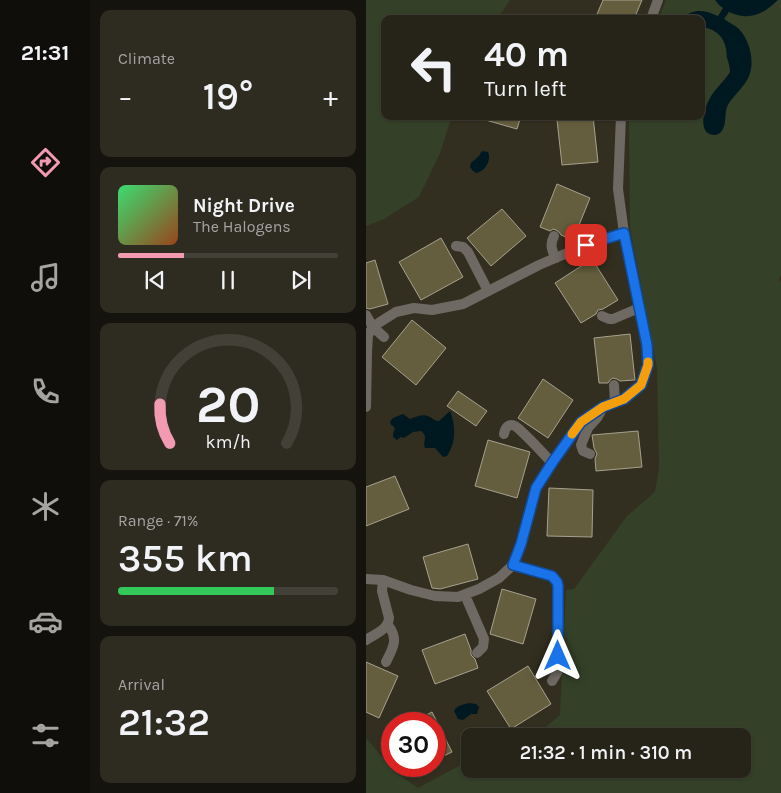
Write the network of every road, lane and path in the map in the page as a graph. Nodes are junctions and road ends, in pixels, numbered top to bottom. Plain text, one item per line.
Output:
1 (658, 0) edge
2 (652, 15) edge
3 (620, 120) edge
4 (624, 233) junction
5 (554, 236) dead end
6 (456, 246) dead end
7 (556, 258) junction
8 (488, 291) junction
9 (639, 308) junction
10 (366, 315) edge
11 (602, 316) dead end
12 (370, 326) edge
13 (384, 337) dead end
14 (614, 385) dead end
15 (616, 402) junction
16 (366, 407) edge
17 (603, 407) junction
18 (504, 434) dead end
19 (590, 454) dead end
20 (552, 463) junction
21 (527, 518) junction
22 (539, 518) dead end
23 (513, 565) junction
24 (366, 579) edge
25 (383, 580) junction
26 (465, 595) junction
27 (388, 624) junction
28 (366, 640) edge
29 (477, 653) dead end
30 (386, 662) dead end
31 (552, 681) dead end

1 - 2 street
3 - 4 street
4 - 7 street
4 - 9 street
5 - 7 street
6 - 8 street
7 - 8 street
8 - 12 street
9 - 11 street
9 - 15 street
10 - 12 street
12 - 13 street
12 - 16 street
14 - 15 street
15 - 17 street
17 - 19 street
17 - 20 street
18 - 20 street
20 - 21 street
21 - 22 street
21 - 23 street
23 - 26 street
23 - 31 street
24 - 25 street
25 - 26 street
25 - 27 street
26 - 29 street
27 - 28 street
27 - 30 street

